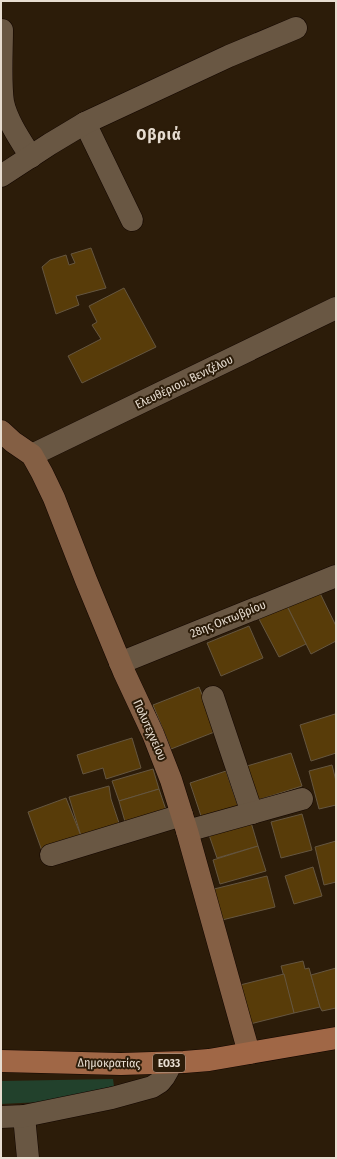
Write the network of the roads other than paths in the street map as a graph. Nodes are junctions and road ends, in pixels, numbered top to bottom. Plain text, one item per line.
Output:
1 (296, 28) dead end
2 (2, 30) dead end
3 (85, 123) junction
4 (31, 157) junction
5 (1, 176) edge
6 (132, 220) dead end
7 (336, 308) edge
8 (1, 431) edge
9 (32, 455) junction
10 (336, 576) edge
11 (120, 663) junction
12 (213, 697) dead end
13 (302, 799) dead end
14 (252, 813) junction
15 (185, 823) junction
16 (51, 855) dead end
17 (336, 1038) edge
18 (248, 1053) junction
19 (1, 1061) edge
20 (170, 1063) junction
21 (24, 1116) junction
22 (1, 1117) edge
23 (28, 1158) edge

1 - 3 street
2 - 4 street
3 - 4 street
3 - 6 street
4 - 5 street
7 - 9 street, Ελευθέριου. Βενιζέλου
8 - 9 street, Πολυτεχνείου
9 - 11 street, Πολυτεχνείου
10 - 11 street, 28ης Οκτωβρίου
11 - 15 street, Πολυτεχνείου
12 - 14 street
13 - 14 street
14 - 15 street
15 - 16 street
15 - 18 street, Πολυτεχνείου
17 - 18 main road, Δημοκρατίας / ΕΟ33
18 - 20 main road, Δημοκρατίας / ΕΟ33
19 - 20 main road, Δημοκρατίας / ΕΟ33
20 - 21 street
21 - 22 street
21 - 23 street

